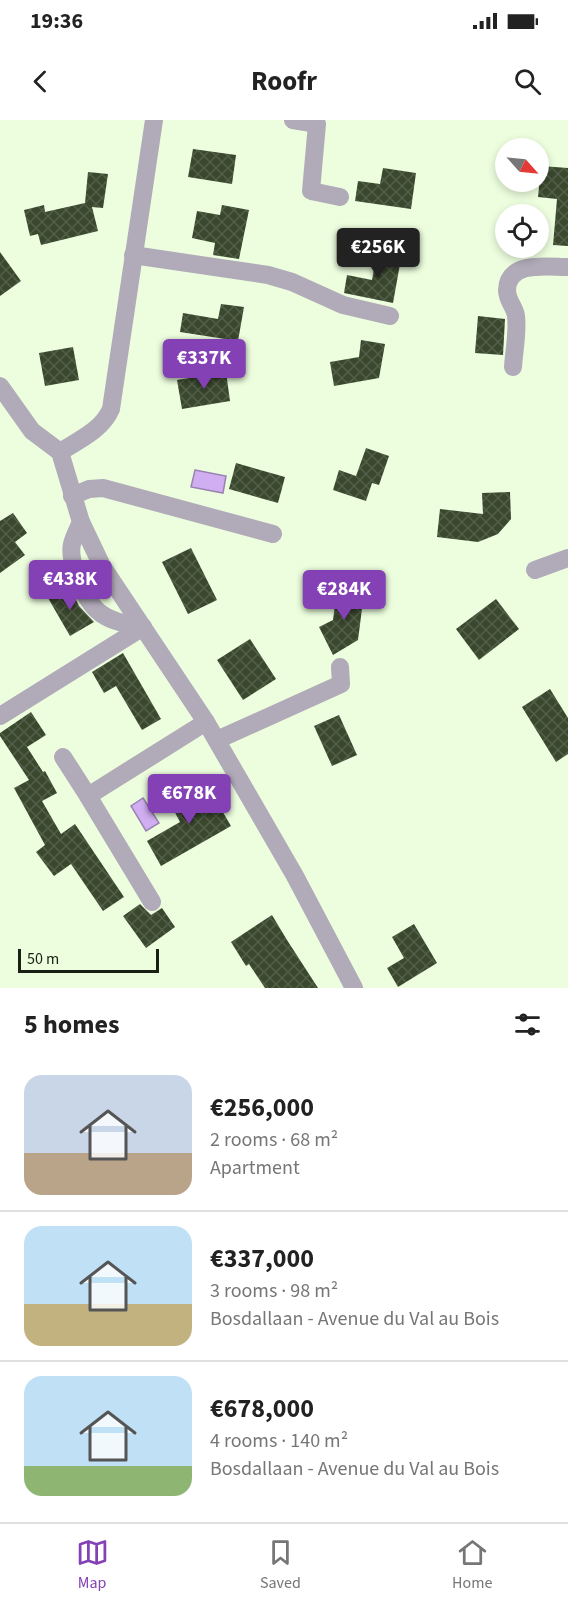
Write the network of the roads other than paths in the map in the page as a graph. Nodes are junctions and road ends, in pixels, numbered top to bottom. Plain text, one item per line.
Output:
1 (154, 120) edge
2 (293, 120) edge
3 (340, 197) dead end
4 (133, 255) junction
5 (568, 267) edge
6 (390, 316) dead end
7 (513, 367) dead end
8 (0, 386) edge
9 (60, 452) junction
10 (72, 496) junction
11 (81, 522) junction
12 (273, 534) dead end
13 (568, 558) edge
14 (535, 570) dead end
15 (143, 627) junction
16 (340, 667) dead end
17 (0, 716) edge
18 (206, 722) junction
19 (217, 740) junction
20 (63, 758) dead end
21 (88, 796) junction
22 (152, 903) dead end
23 (354, 988) edge

1 - 4 street
2 - 3 street
4 - 6 street
4 - 9 street
5 - 7 street
8 - 9 street
9 - 10 street
10 - 11 street
10 - 12 street
11 - 15 street
11 - 15 street
13 - 14 street
15 - 17 street
15 - 18 street
16 - 19 street
18 - 19 street
18 - 21 street
19 - 23 street
20 - 21 street
21 - 22 street

